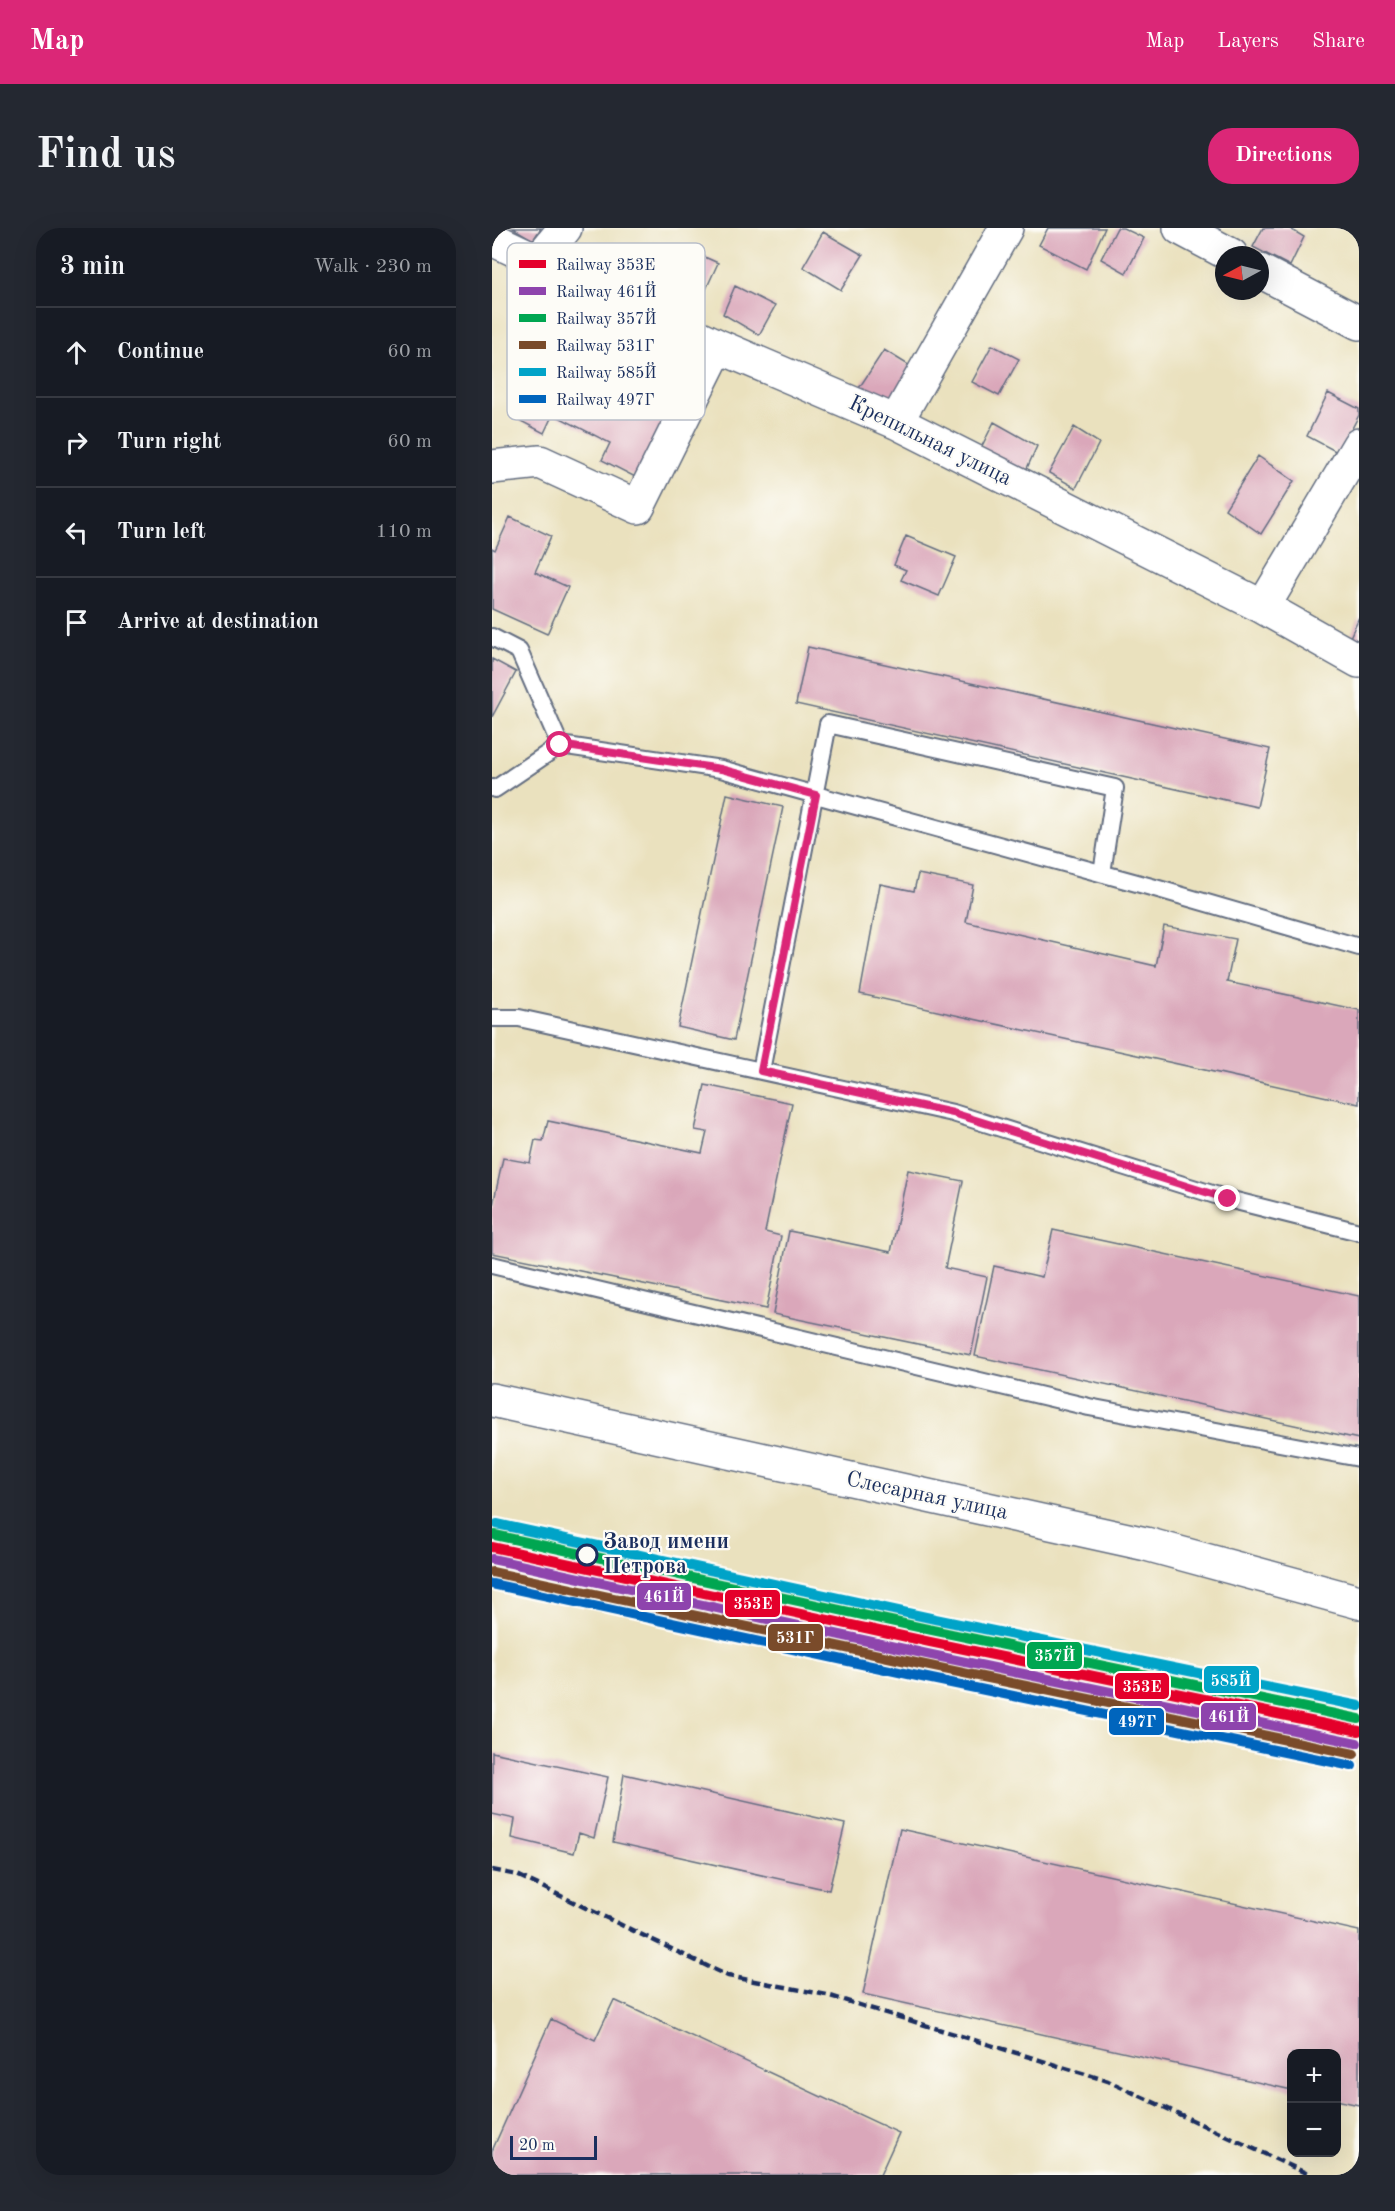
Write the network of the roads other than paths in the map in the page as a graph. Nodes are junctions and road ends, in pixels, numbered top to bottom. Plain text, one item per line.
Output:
1 (565, 228) edge
2 (1006, 228) edge
3 (1180, 228) edge
4 (492, 239) edge
5 (552, 243) edge
6 (507, 246) edge
7 (1215, 247) edge
8 (1269, 276) edge
9 (1359, 324) edge
10 (705, 340) edge
11 (718, 346) junction
12 (705, 372) edge
13 (681, 420) edge
14 (896, 422) junction
15 (1359, 445) edge
16 (492, 467) edge
17 (1263, 607) junction
18 (492, 637) edge
19 (1359, 661) edge
20 (560, 745) junction
21 (492, 788) edge
22 (816, 795) junction
23 (1102, 873) junction
24 (1359, 948) edge
25 (492, 1018) edge
26 (761, 1071) junction
27 (1359, 1232) edge
28 (492, 1265) edge
29 (492, 1400) edge
30 (1359, 1458) edge
31 (1359, 1602) edge

1 - 5 street
2 - 14 street
3 - 7 street
4 - 6 street, Крепильная улица
8 - 9 street
10 - 11 street, Крепильная улица
11 - 12 street
11 - 14 street, Крепильная улица
13 - 16 street
14 - 17 street, Крепильная улица
15 - 17 street
17 - 19 street, Крепильная улица
18 - 20 lane
20 - 21 lane
20 - 22 lane
22 - 23 lane
22 - 23 lane
22 - 26 lane
23 - 24 lane
25 - 26 lane
26 - 27 lane
28 - 30 lane
29 - 31 street, Слесарная улица

